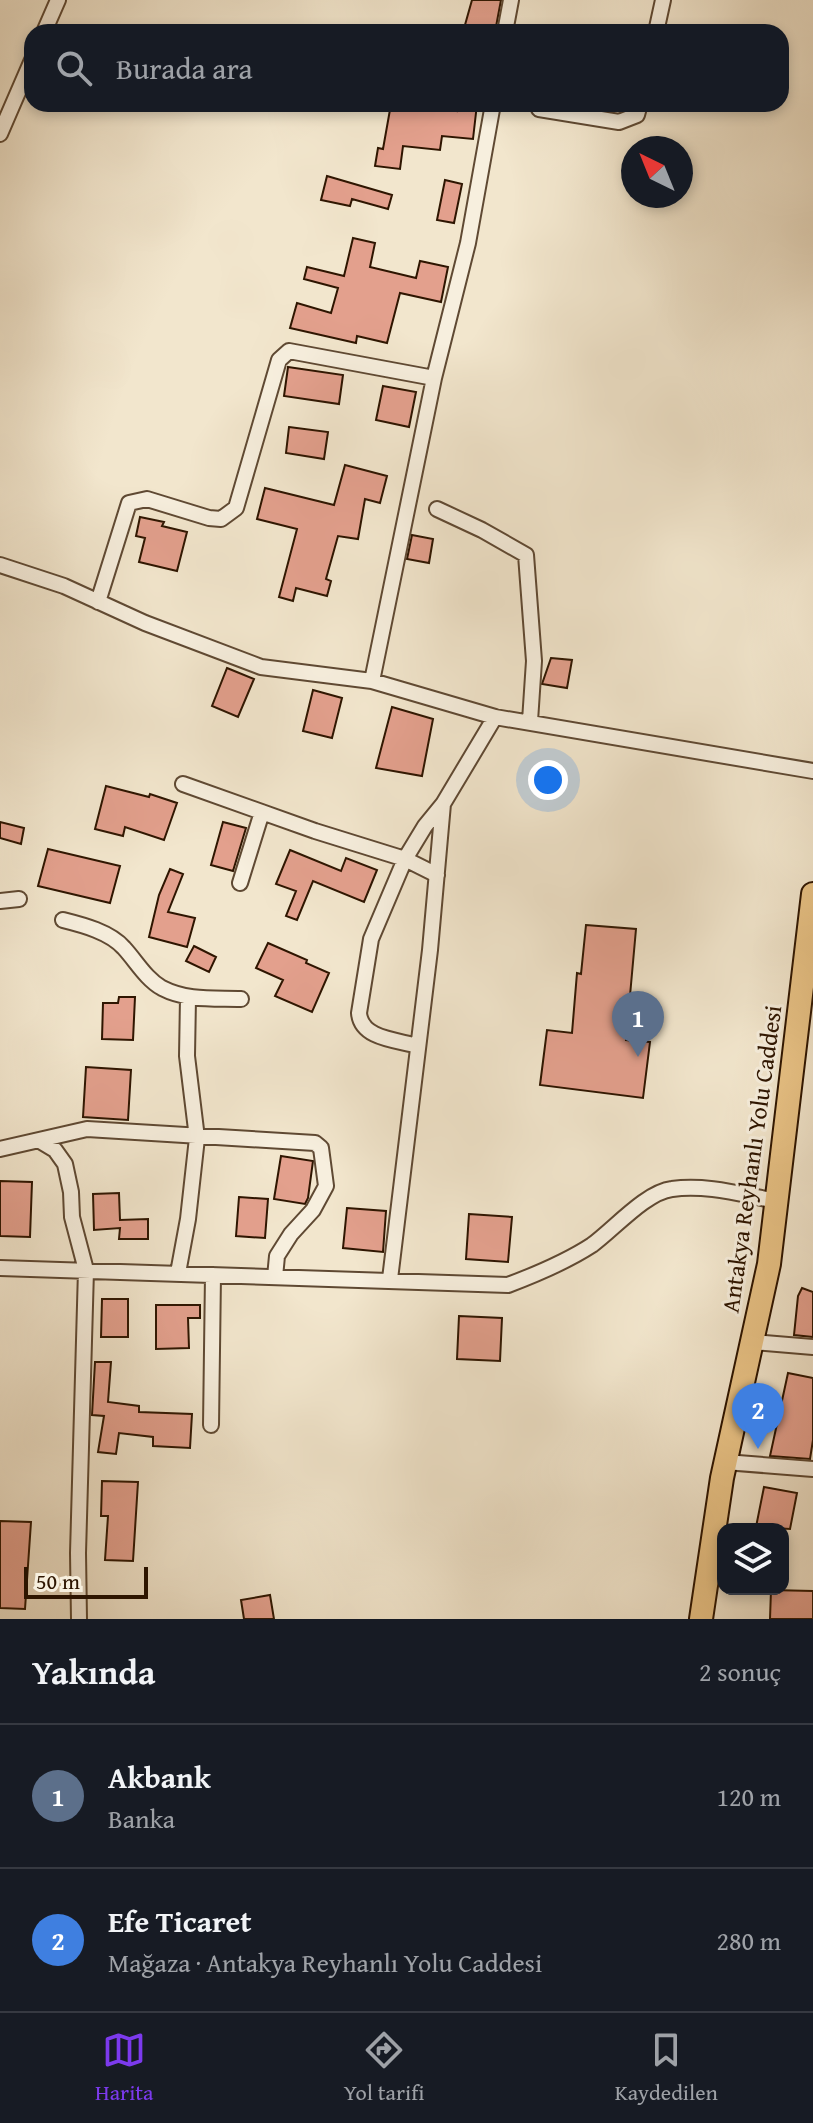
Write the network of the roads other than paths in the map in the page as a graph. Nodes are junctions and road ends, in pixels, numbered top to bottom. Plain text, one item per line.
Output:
1 (58, 0) edge
2 (511, 0) edge
3 (663, 0) edge
4 (48, 24) edge
5 (506, 24) edge
6 (658, 24) edge
7 (24, 78) edge
8 (492, 112) edge
9 (557, 112) edge
10 (638, 112) edge
11 (0, 134) edge
12 (434, 378) junction
13 (437, 509) dead end
14 (0, 565) edge
15 (98, 602) junction
16 (372, 681) junction
17 (495, 717) junction
18 (530, 721) junction
19 (813, 771) edge
20 (183, 784) dead end
21 (443, 804) junction
22 (262, 812) junction
23 (405, 859) junction
24 (437, 875) junction
25 (240, 883) dead end
26 (813, 894) edge
27 (19, 899) dead end
28 (0, 901) edge
29 (63, 920) dead end
30 (188, 998) junction
31 (241, 999) dead end
32 (418, 1046) junction
33 (197, 1138) junction
34 (40, 1141) junction
35 (0, 1149) edge
36 (777, 1201) junction
37 (0, 1268) edge
38 (86, 1270) junction
39 (178, 1273) junction
40 (213, 1275) junction
41 (275, 1277) junction
42 (390, 1279) junction
43 (752, 1342) junction
44 (813, 1347) edge
45 (211, 1425) dead end
46 (725, 1462) junction
47 (813, 1469) edge
48 (79, 1619) edge
49 (701, 1619) edge

1 - 4 street
2 - 5 street
3 - 6 street
7 - 11 street
8 - 12 street
9 - 10 street
12 - 15 street
12 - 16 street
13 - 18 street
14 - 15 street
15 - 16 street
16 - 17 street
17 - 18 street
17 - 21 street
18 - 19 street
20 - 22 street
21 - 23 street
21 - 24 street
22 - 23 street
22 - 25 street
23 - 24 street
23 - 32 street
24 - 32 street
26 - 36 main road, Antakya Reyhanlı Yolu Caddesi
27 - 28 street
29 - 30 street
30 - 31 street
30 - 33 street
32 - 42 street
33 - 34 street
33 - 39 street
33 - 41 street
34 - 35 street
34 - 38 street
36 - 42 street
36 - 43 main road, Antakya Reyhanlı Yolu Caddesi
37 - 38 street
38 - 39 street
38 - 48 street
39 - 40 street
40 - 41 street
40 - 45 street
41 - 42 street
43 - 44 street
43 - 46 main road, Antakya Reyhanlı Yolu Caddesi
46 - 47 street
46 - 49 main road, Antakya Reyhanlı Yolu Caddesi

